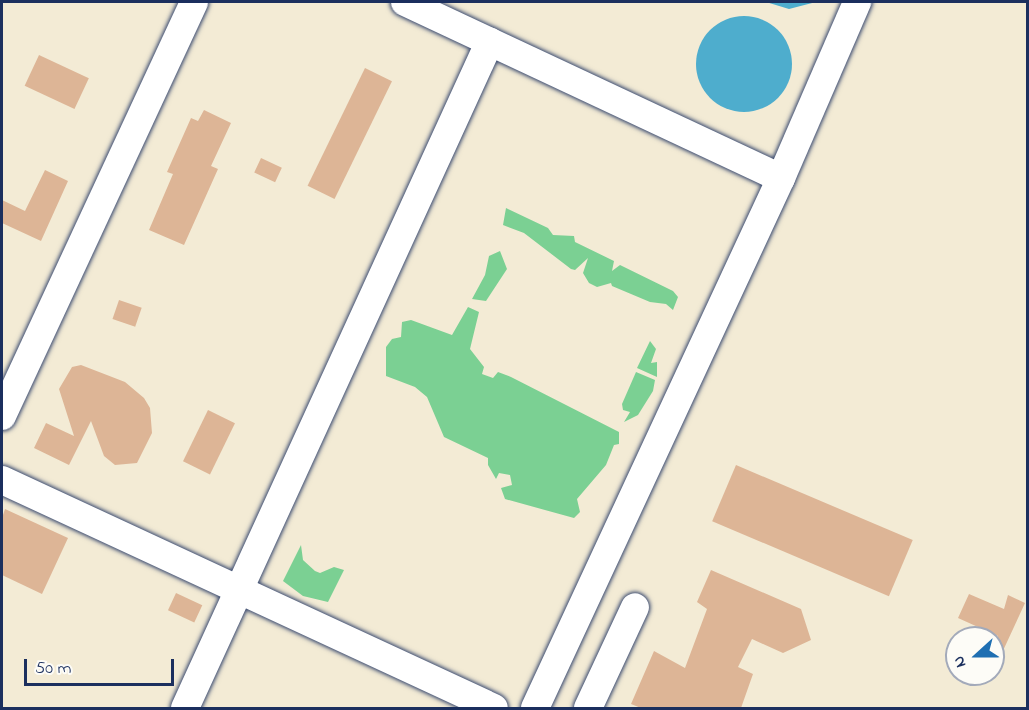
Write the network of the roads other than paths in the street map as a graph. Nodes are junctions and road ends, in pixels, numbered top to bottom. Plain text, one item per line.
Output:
1 (194, 2) edge
2 (405, 2) edge
3 (857, 2) edge
4 (490, 41) junction
5 (781, 178) junction
6 (2, 416) edge
7 (2, 480) edge
8 (239, 591) junction
9 (635, 607) dead end
10 (185, 708) edge
11 (494, 708) edge
12 (535, 708) edge
13 (588, 708) edge

1 - 6 lane
2 - 4 lane
3 - 5 lane
4 - 5 lane
4 - 8 lane
5 - 12 lane
7 - 8 lane
8 - 10 lane
8 - 11 lane
9 - 13 lane

